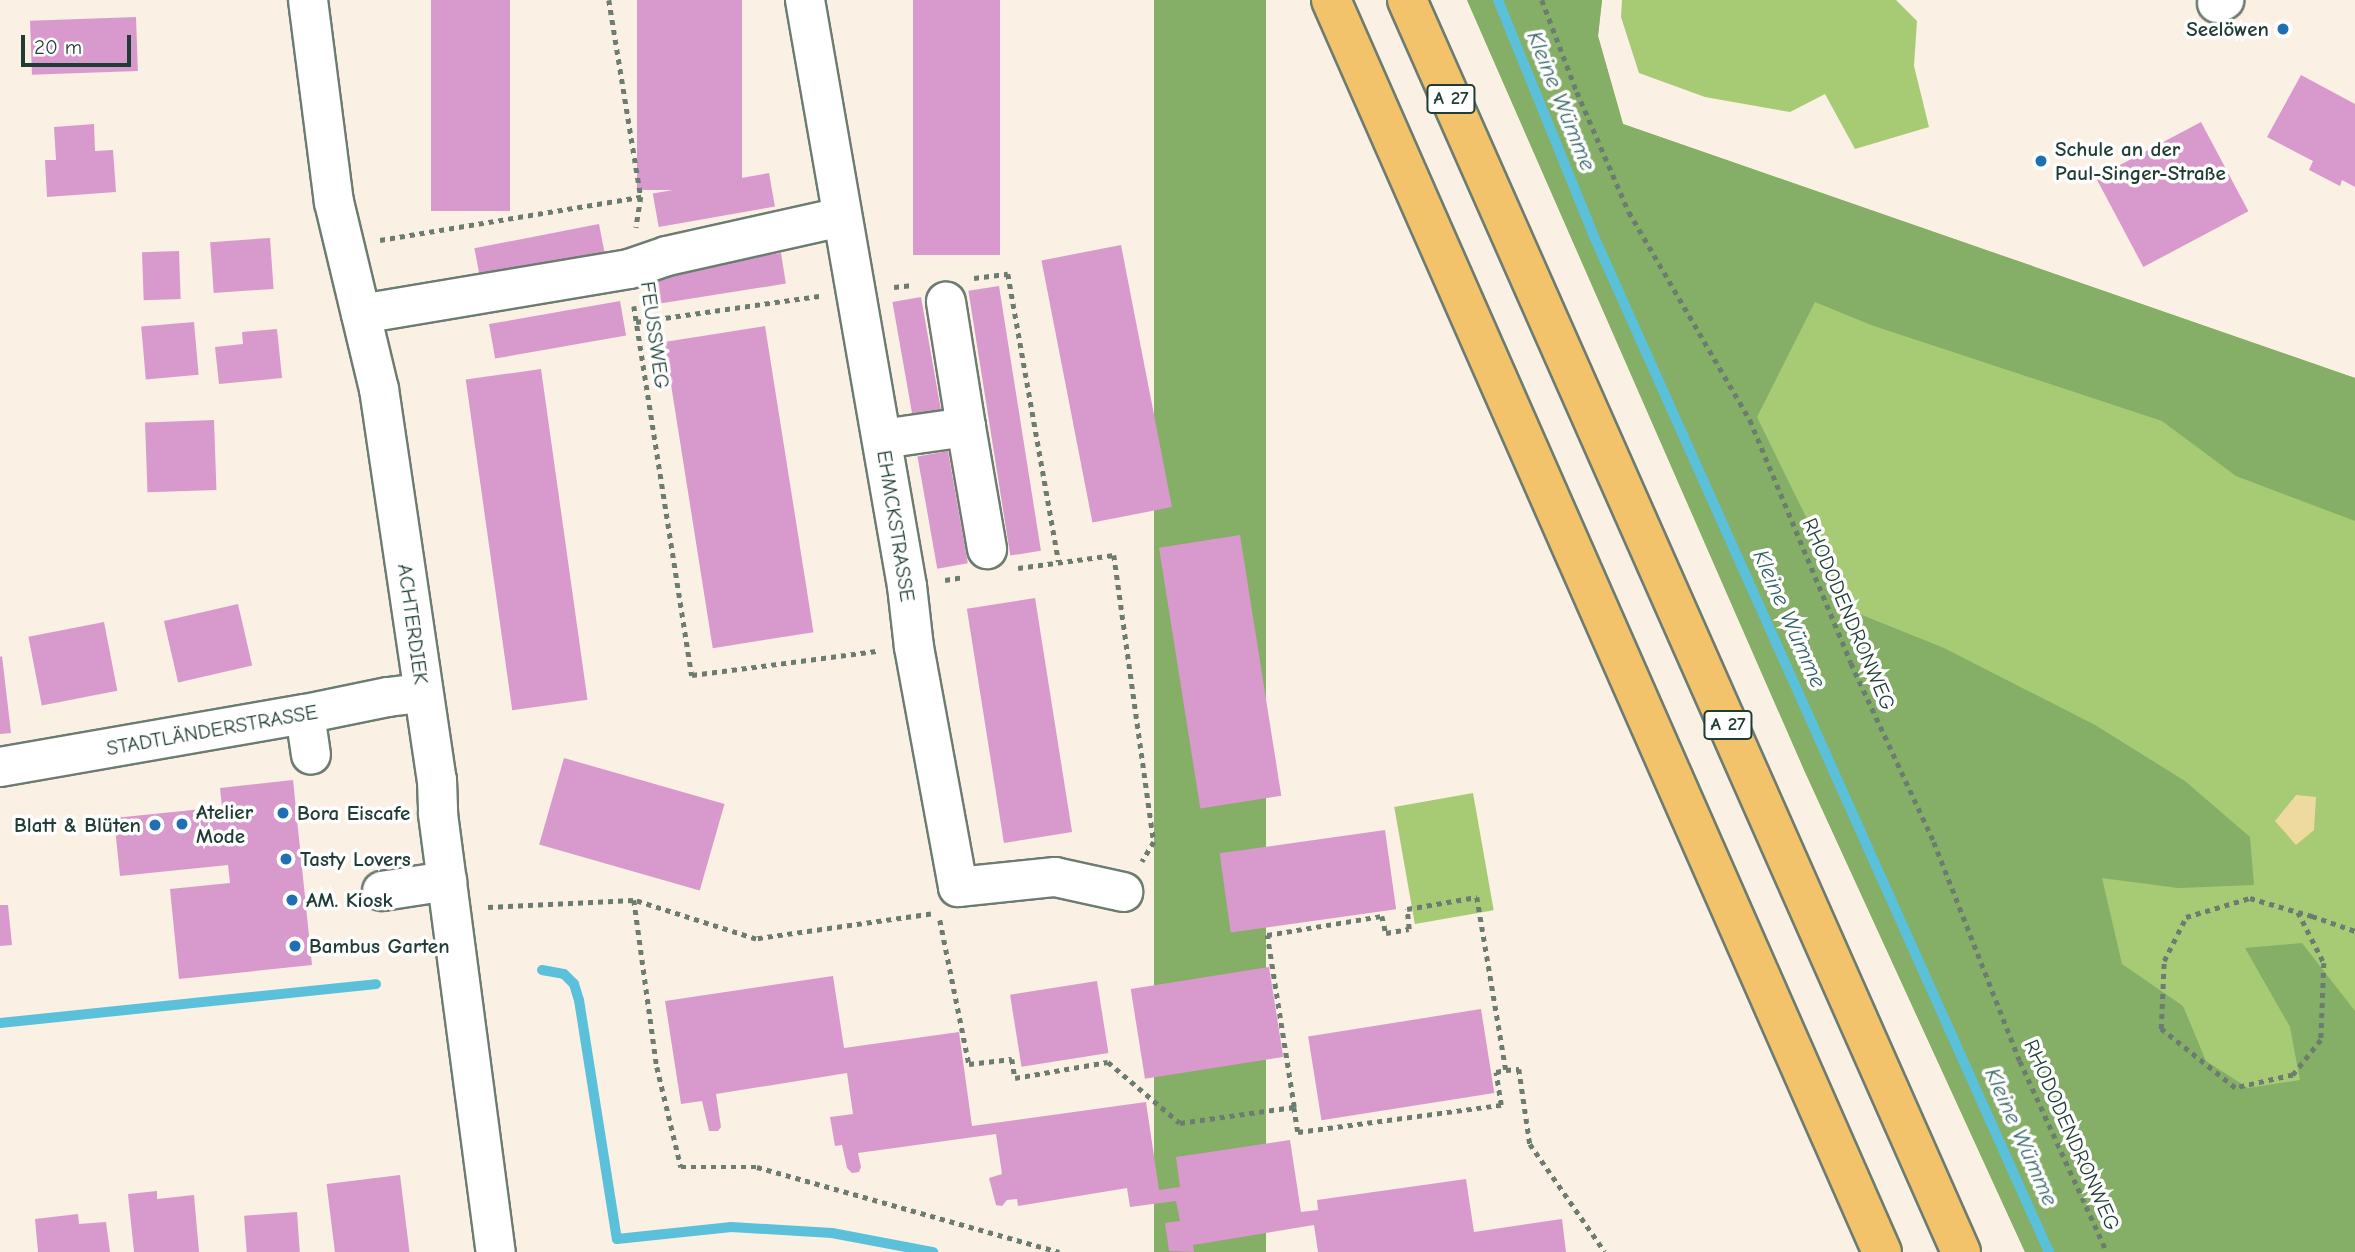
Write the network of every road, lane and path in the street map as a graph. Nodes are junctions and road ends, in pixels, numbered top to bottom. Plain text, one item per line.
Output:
1 (308, 0) edge
2 (609, 0) edge
3 (805, 0) edge
4 (1331, 0) edge
5 (1407, 0) edge
6 (1542, 0) edge
7 (641, 197) junction
8 (842, 217) junction
9 (345, 246) junction
10 (629, 269) junction
11 (856, 291) junction
12 (946, 302) dead end
13 (361, 314) junction
14 (636, 322) junction
15 (966, 427) junction
16 (882, 439) junction
17 (989, 565) junction
18 (907, 586) junction
19 (914, 647) junction
20 (423, 693) junction
21 (305, 714) junction
22 (311, 755) dead end
23 (0, 767) edge
24 (383, 891) dead end
25 (1123, 892) joint
26 (449, 895) junction
27 (634, 900) junction
28 (2298, 912) junction
29 (2355, 931) edge
30 (1506, 1070) junction
31 (1294, 1107) junction
32 (496, 1252) edge
33 (1059, 1252) edge
34 (1605, 1252) edge
35 (1882, 1252) edge
36 (1961, 1252) edge
37 (2107, 1252) edge

1 - 9 street, ACHTERDIEK
2 - 7 path, FEUSSWEG
3 - 8 street, EHMCKSTRASSE
4 - 35 highway
5 - 36 highway, A 27
6 - 37 path, RHODODENDRONWEG
7 - 9 path
7 - 10 path, FEUSSWEG
8 - 10 street
8 - 11 street, EHMCKSTRASSE
9 - 13 street, ACHTERDIEK
10 - 13 street
10 - 14 path, FEUSSWEG
11 - 14 path
11 - 16 street, EHMCKSTRASSE
12 - 15 street
13 - 20 street, ACHTERDIEK
14 - 19 path, FEUSSWEG
15 - 16 street
15 - 17 street
16 - 18 street, EHMCKSTRASSE
17 - 18 path
17 - 25 path
18 - 19 street, EHMCKSTRASSE
19 - 25 street, EHMCKSTRASSE
20 - 21 street, STADTLÄNDERSTRASSE
20 - 26 street, ACHTERDIEK
21 - 22 street
21 - 23 street, STADTLÄNDERSTRASSE
24 - 26 street
26 - 27 path
26 - 32 street, ACHTERDIEK
27 - 31 path
27 - 33 path
28 - 28 path
28 - 29 path
30 - 31 path
30 - 31 path
30 - 34 path

